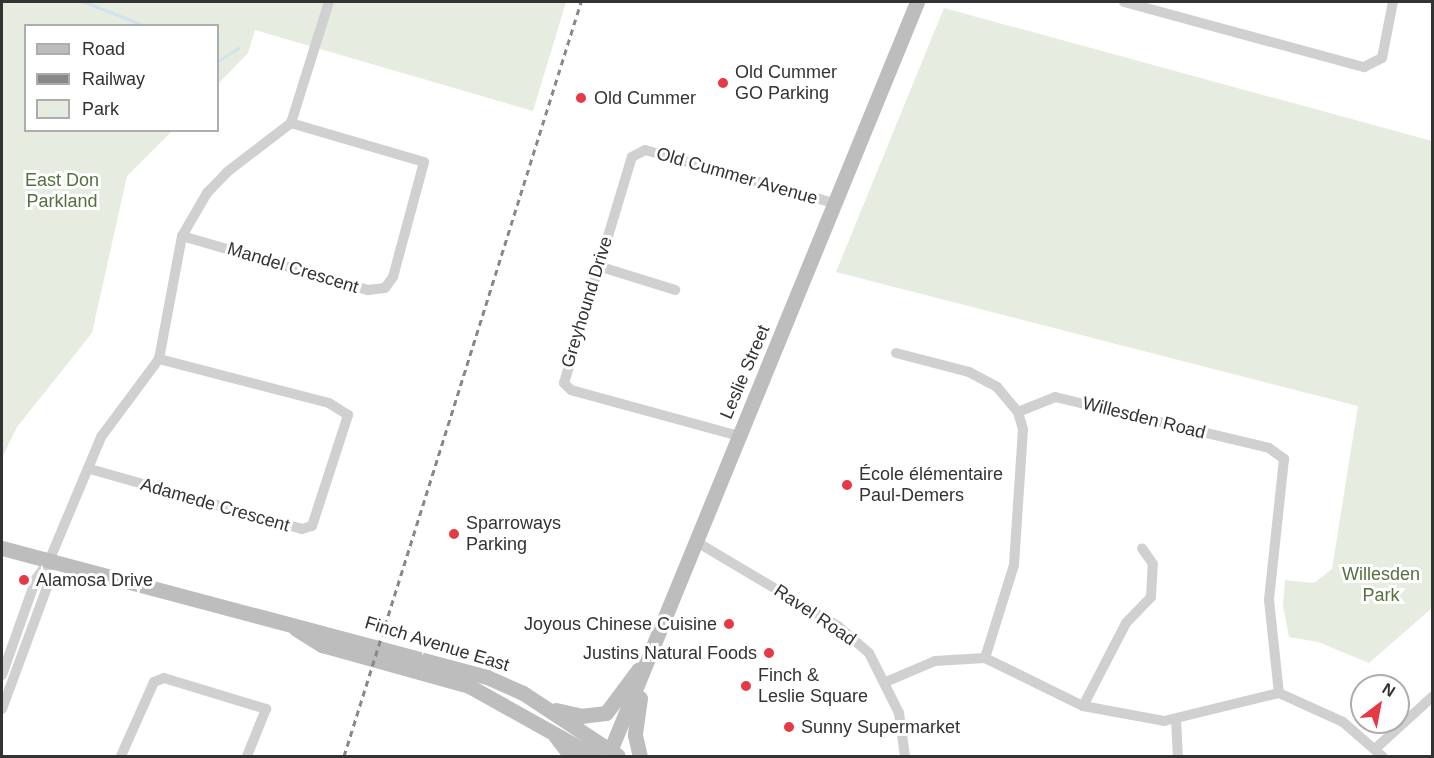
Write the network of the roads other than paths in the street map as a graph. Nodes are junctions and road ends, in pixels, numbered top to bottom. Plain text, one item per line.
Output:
1 (329, 2) edge
2 (914, 2) edge
3 (1124, 2) edge
4 (1393, 2) edge
5 (291, 123) junction
6 (637, 151) joint
7 (837, 204) junction
8 (182, 236) junction
9 (598, 266) junction
10 (675, 290) dead end
11 (896, 353) dead end
12 (159, 359) junction
13 (1018, 412) junction
14 (739, 436) junction
15 (90, 469) junction
16 (695, 541) junction
17 (2, 548) edge
18 (1142, 548) dead end
19 (49, 561) junction
20 (296, 629) junction
21 (652, 650) junction
22 (984, 658) junction
23 (645, 669) junction
24 (2, 675) edge
25 (888, 681) junction
26 (1279, 693) junction
27 (1432, 697) edge
28 (538, 703) junction
29 (1083, 706) junction
30 (2, 709) edge
31 (1176, 720) junction
32 (539, 721) junction
33 (1378, 753) edge
34 (613, 755) edge
35 (121, 756) edge
36 (247, 756) edge
37 (571, 756) edge
38 (594, 756) edge
39 (640, 756) edge
40 (905, 756) edge
41 (1178, 756) edge

1 - 5 street
2 - 7 main road, Leslie Street
3 - 4 street
5 - 8 street
5 - 8 street, Mandel Crescent
6 - 7 street, Old Cummer Avenue
6 - 9 street, Greyhound Drive
7 - 14 main road, Leslie Street
8 - 12 street
9 - 10 street
9 - 14 street, Greyhound Drive
11 - 13 street
12 - 15 street
12 - 15 street, Adamede Crescent
13 - 22 street
13 - 26 street, Willesden Road
14 - 16 main road, Leslie Street
15 - 19 street
16 - 21 main road, Leslie Street
16 - 25 street, Ravel Road
17 - 19 main road, Finch Avenue East
18 - 29 street
19 - 20 main road, Finch Avenue East
19 - 24 street
19 - 30 street
20 - 28 main road, Finch Avenue East
20 - 32 main road, Finch Avenue East
21 - 23 main road, Leslie Street
21 - 28 main road
22 - 25 street
22 - 29 street
23 - 34 main road, Leslie Street
23 - 39 main road
25 - 40 street, Ravel Road
26 - 31 street
26 - 33 street
27 - 33 street
28 - 34 main road, Finch Avenue East
29 - 31 street
31 - 41 street
32 - 37 main road
32 - 38 main road, Finch Avenue East
35 - 36 street

